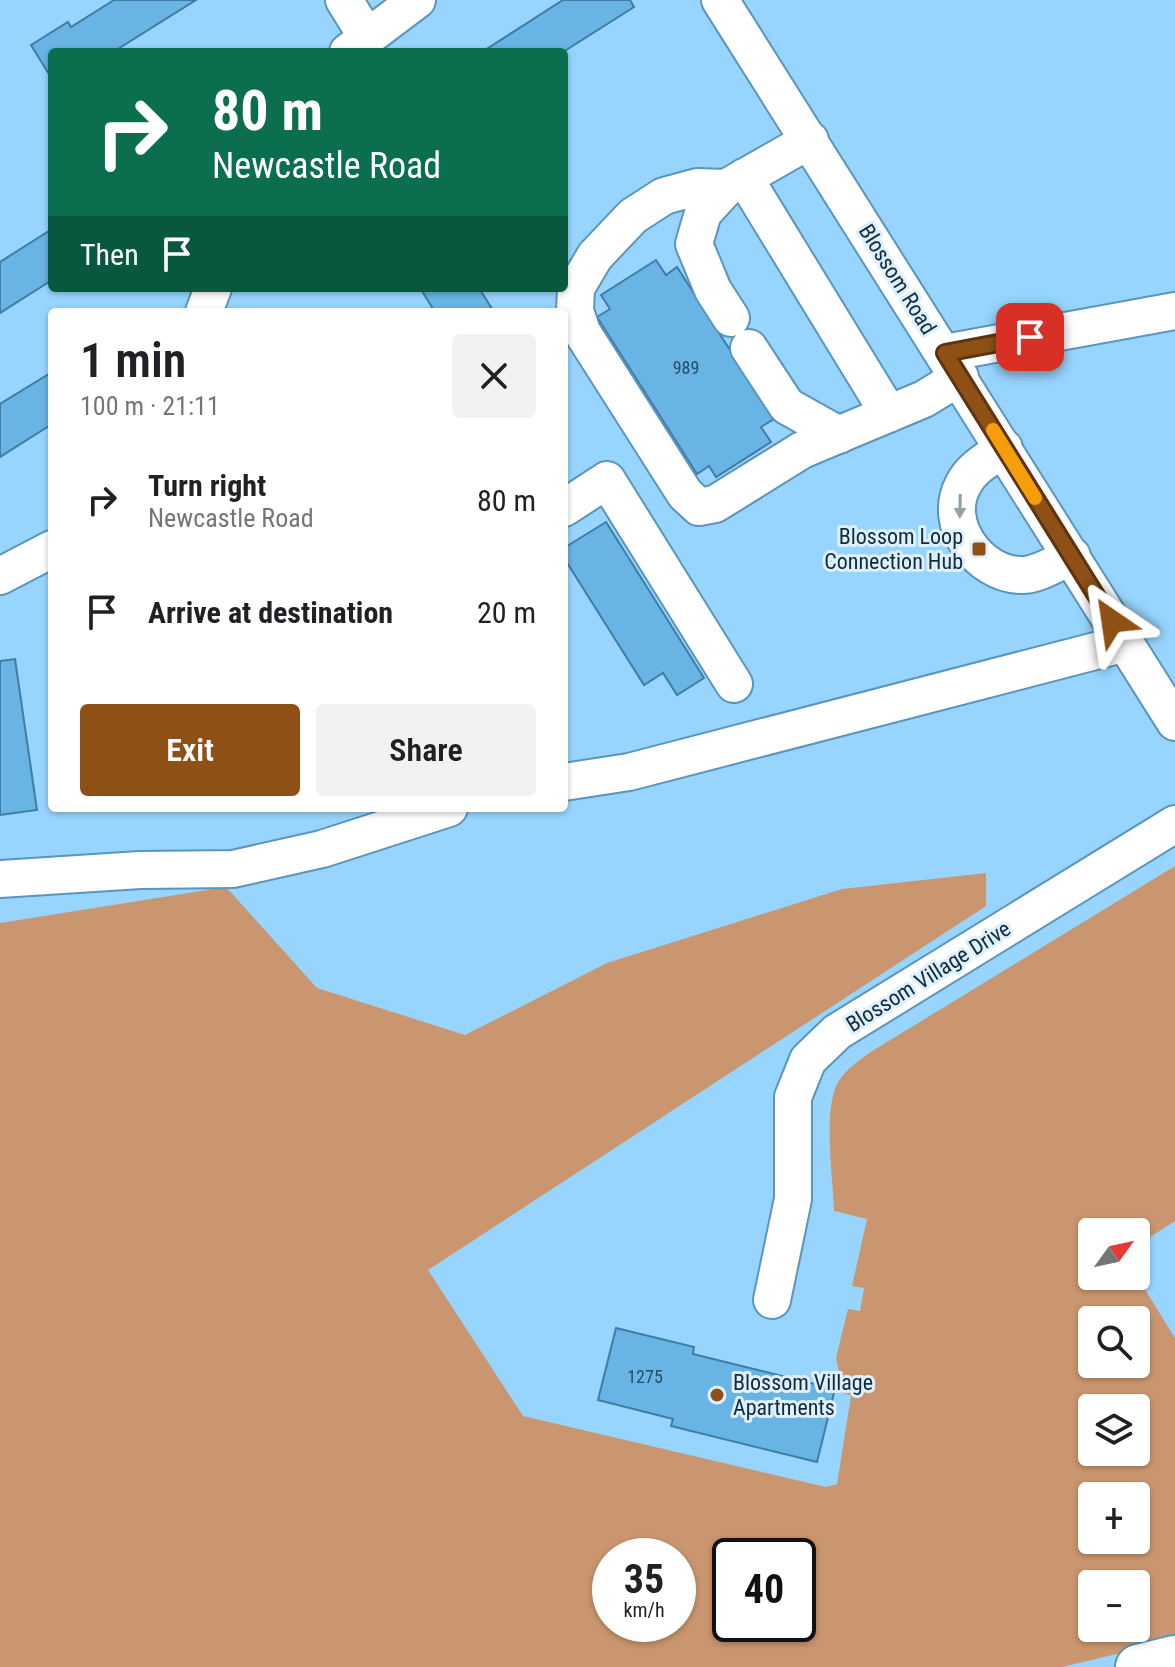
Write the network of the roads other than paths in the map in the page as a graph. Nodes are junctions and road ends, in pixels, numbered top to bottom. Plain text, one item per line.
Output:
1 (344, 0) edge
2 (417, 0) edge
3 (720, 0) edge
4 (357, 44) edge
5 (810, 140) junction
6 (735, 183) junction
7 (1175, 311) edge
8 (953, 365) junction
9 (889, 414) junction
10 (839, 435) junction
11 (1004, 448) junction
12 (568, 505) edge
13 (48, 551) edge
14 (1072, 556) junction
15 (0, 576) edge
16 (1126, 643) junction
17 (734, 684) dead end
18 (1175, 722) edge
19 (568, 781) edge
20 (437, 812) edge
21 (1175, 824) edge
22 (0, 879) edge
23 (772, 1300) dead end
24 (1175, 1658) edge
25 (1138, 1667) edge

1 - 4 street
2 - 4 street
3 - 5 street, Blossom Road
5 - 6 street
5 - 8 street, Blossom Road
6 - 9 street
6 - 10 street
6 - 10 street
7 - 8 street
8 - 9 street
8 - 11 street, Blossom Road
9 - 10 street
11 - 14 street, Blossom Road
11 -> 14 street
12 - 17 street
13 - 15 street
14 - 16 street, Blossom Road
16 - 18 street, Blossom Road
16 - 19 street
20 - 22 street
21 - 23 street, Blossom Village Drive
24 - 25 highway

